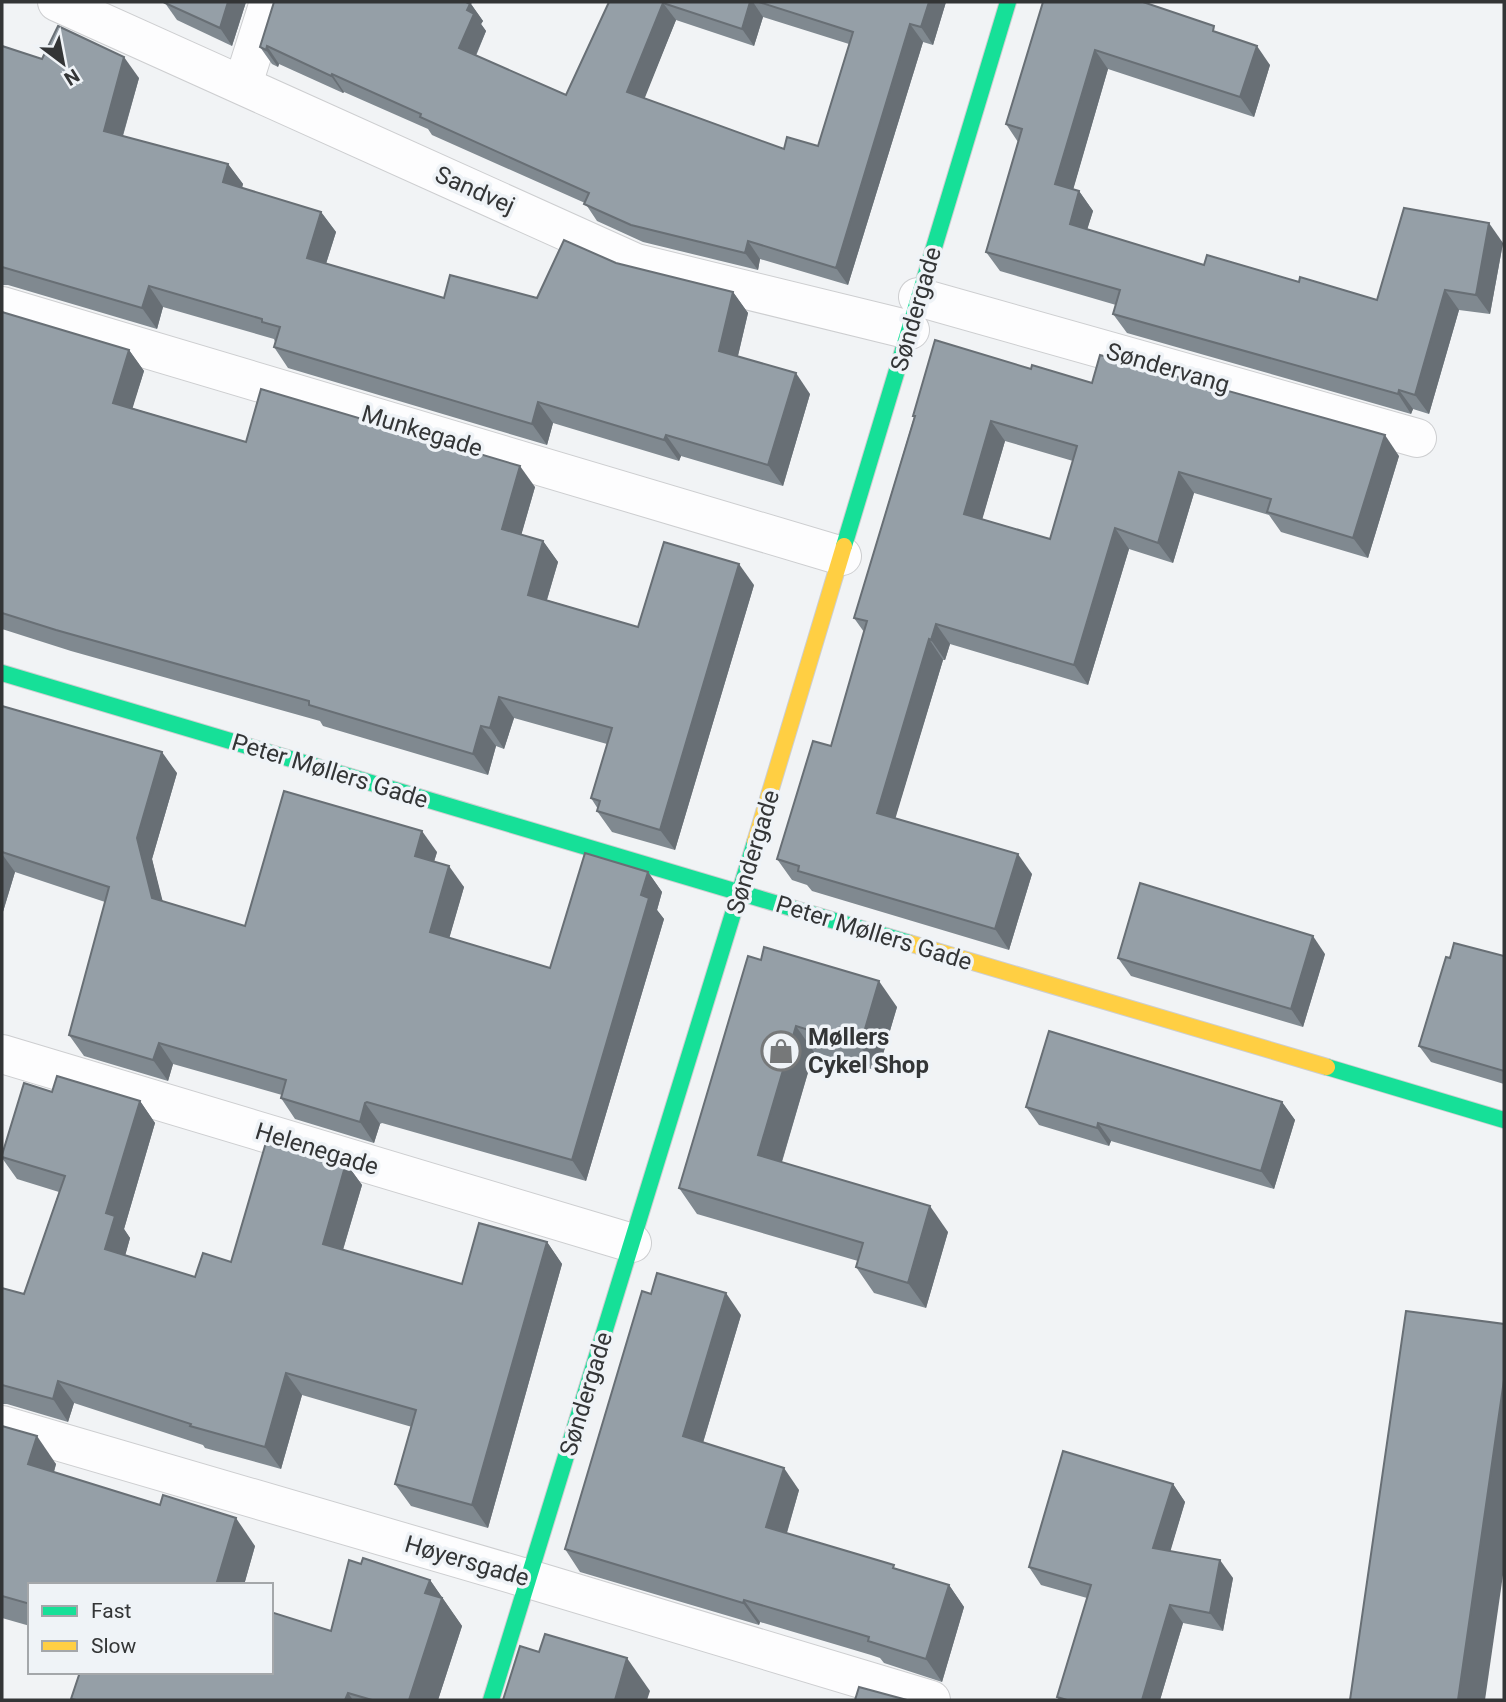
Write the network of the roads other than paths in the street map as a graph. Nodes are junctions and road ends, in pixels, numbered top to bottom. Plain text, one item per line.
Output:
1 (57, 2) edge
2 (270, 2) edge
3 (1008, 2) edge
4 (243, 84) junction
5 (2, 306) edge
6 (914, 314) junction
7 (1418, 438) dead end
8 (842, 556) junction
9 (2, 673) edge
10 (740, 894) junction
11 (2, 1054) edge
12 (1504, 1120) edge
13 (632, 1243) junction
14 (2, 1425) edge
15 (529, 1579) junction
16 (491, 1700) edge
17 (931, 1700) edge

1 - 4 street, Sandvej
2 - 4 street
3 - 6 street, Søndergade
4 - 6 street, Sandvej
5 - 8 street, Munkegade
6 - 7 street, Søndervang
6 - 8 street, Søndergade
8 - 10 street, Søndergade
9 - 10 street, Peter Møllers Gade
10 - 12 street, Peter Møllers Gade
10 - 13 street, Søndergade
11 - 13 street, Helenegade
13 - 15 street, Søndergade
14 - 15 street, Høyersgade
15 - 16 street, Søndergade
15 - 17 street, Høyersgade

